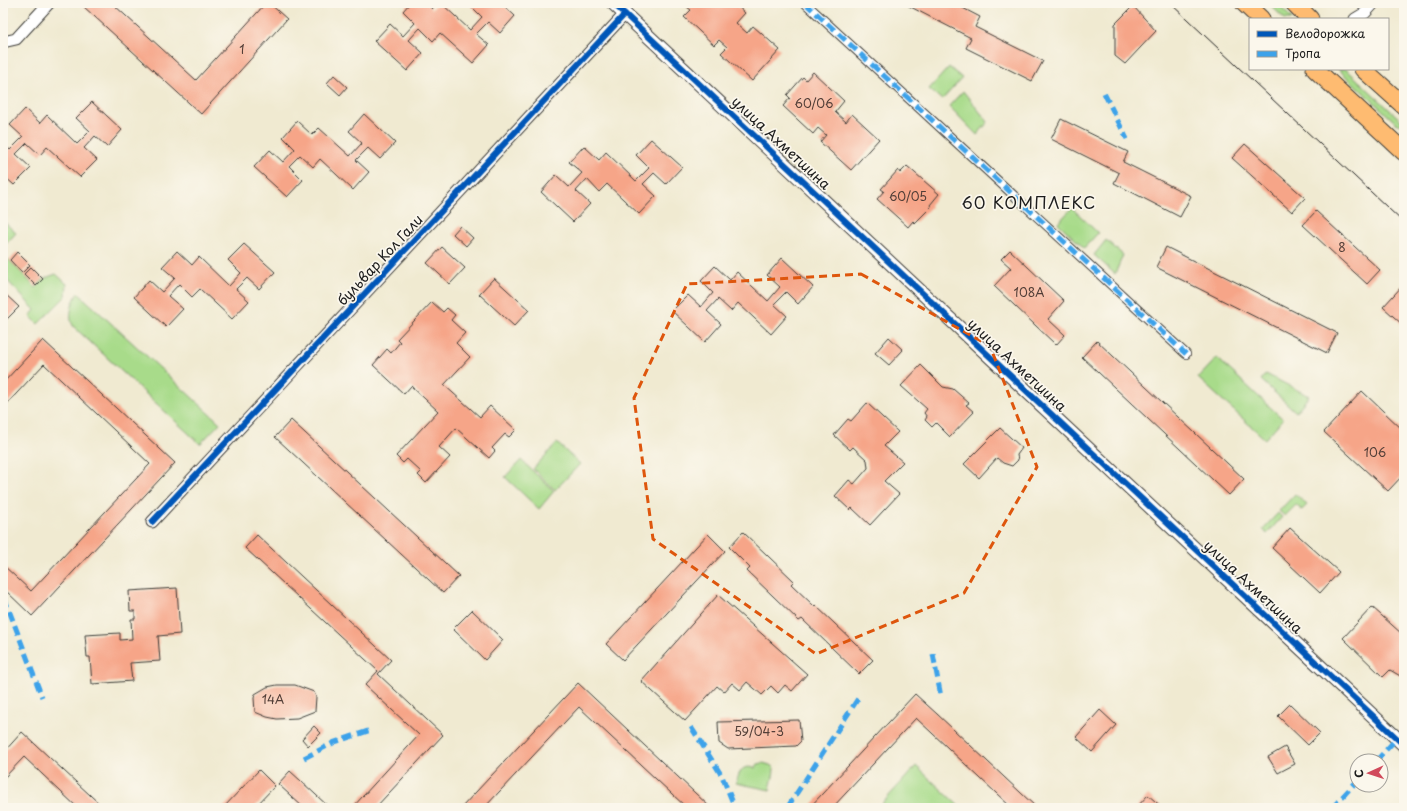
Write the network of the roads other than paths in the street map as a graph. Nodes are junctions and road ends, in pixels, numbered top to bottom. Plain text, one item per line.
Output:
1 (50, 3) edge
2 (613, 3) edge
3 (805, 3) edge
4 (1244, 3) edge
5 (1294, 3) edge
6 (1374, 3) edge
7 (625, 14) junction
8 (1361, 17) edge
9 (1261, 18) edge
10 (1309, 18) edge
11 (3, 42) edge
12 (1316, 70) edge
13 (1365, 70) edge
14 (1404, 106) edge
15 (1404, 152) edge
16 (1186, 354) dead end
17 (152, 522) dead end
18 (1404, 745) edge

1 - 11 street
2 - 7 street, улица Ахметшина
3 - 16 street
4 - 9 main road
5 - 10 main road
6 - 8 street
7 - 17 street, бульвар Кол Гали
7 - 18 street, улица Ахметшина
12 - 15 main road
13 - 14 main road

